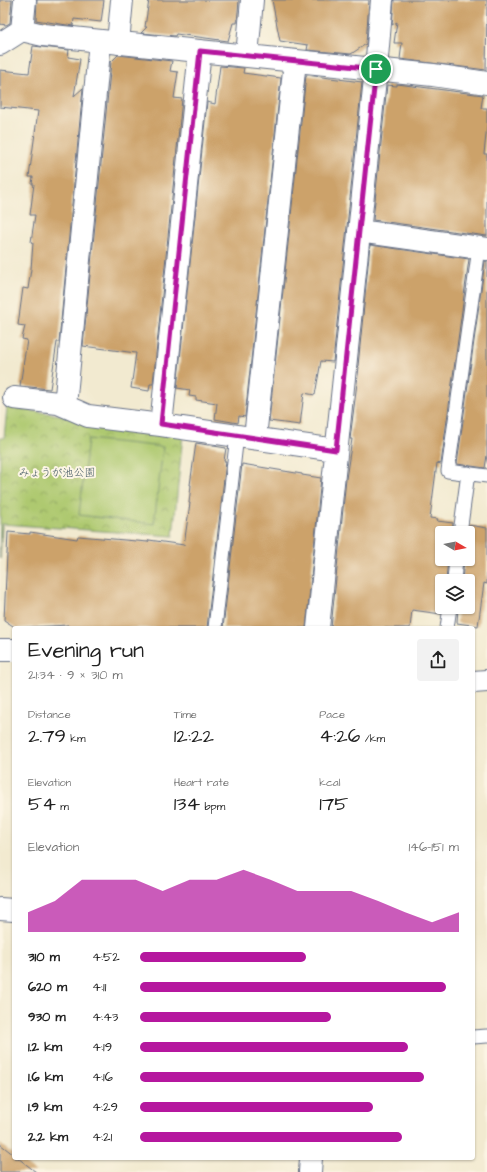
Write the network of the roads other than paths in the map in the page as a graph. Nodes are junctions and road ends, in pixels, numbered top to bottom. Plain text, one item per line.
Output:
1 (25, 0) edge
2 (122, 0) edge
3 (252, 0) edge
4 (382, 0) edge
5 (22, 30) junction
6 (109, 42) junction
7 (0, 44) edge
8 (200, 51) junction
9 (247, 56) junction
10 (295, 61) junction
11 (376, 69) junction
12 (487, 83) edge
13 (359, 231) junction
14 (483, 248) edge
15 (14, 398) dead end
16 (65, 406) junction
17 (161, 424) junction
18 (246, 437) junction
19 (336, 450) junction
20 (468, 474) junction
21 (487, 476) edge
22 (461, 526) edge
23 (449, 614) edge
24 (215, 626) edge
25 (318, 626) edge
26 (447, 626) edge
27 (0, 650) edge
28 (12, 650) edge
29 (487, 680) edge
30 (475, 682) edge
31 (0, 909) edge
32 (12, 910) edge
33 (487, 1036) edge
34 (475, 1037) edge
35 (311, 1160) edge
36 (310, 1172) edge

1 - 5 street
2 - 6 street
3 - 9 street
4 - 11 street
5 - 6 street
5 - 7 street
6 - 8 street
6 - 16 street
8 - 9 street
8 - 17 street
9 - 10 street
10 - 11 street
10 - 18 street
11 - 12 street
11 - 13 street
13 - 14 street
13 - 19 street
14 - 20 lane
15 - 16 street
16 - 17 street
17 - 18 street
18 - 19 street
18 - 24 lane
19 - 25 street
20 - 21 lane
20 - 22 lane
23 - 26 lane
27 - 28 street
29 - 30 street
31 - 32 street
33 - 34 lane
35 - 36 street

